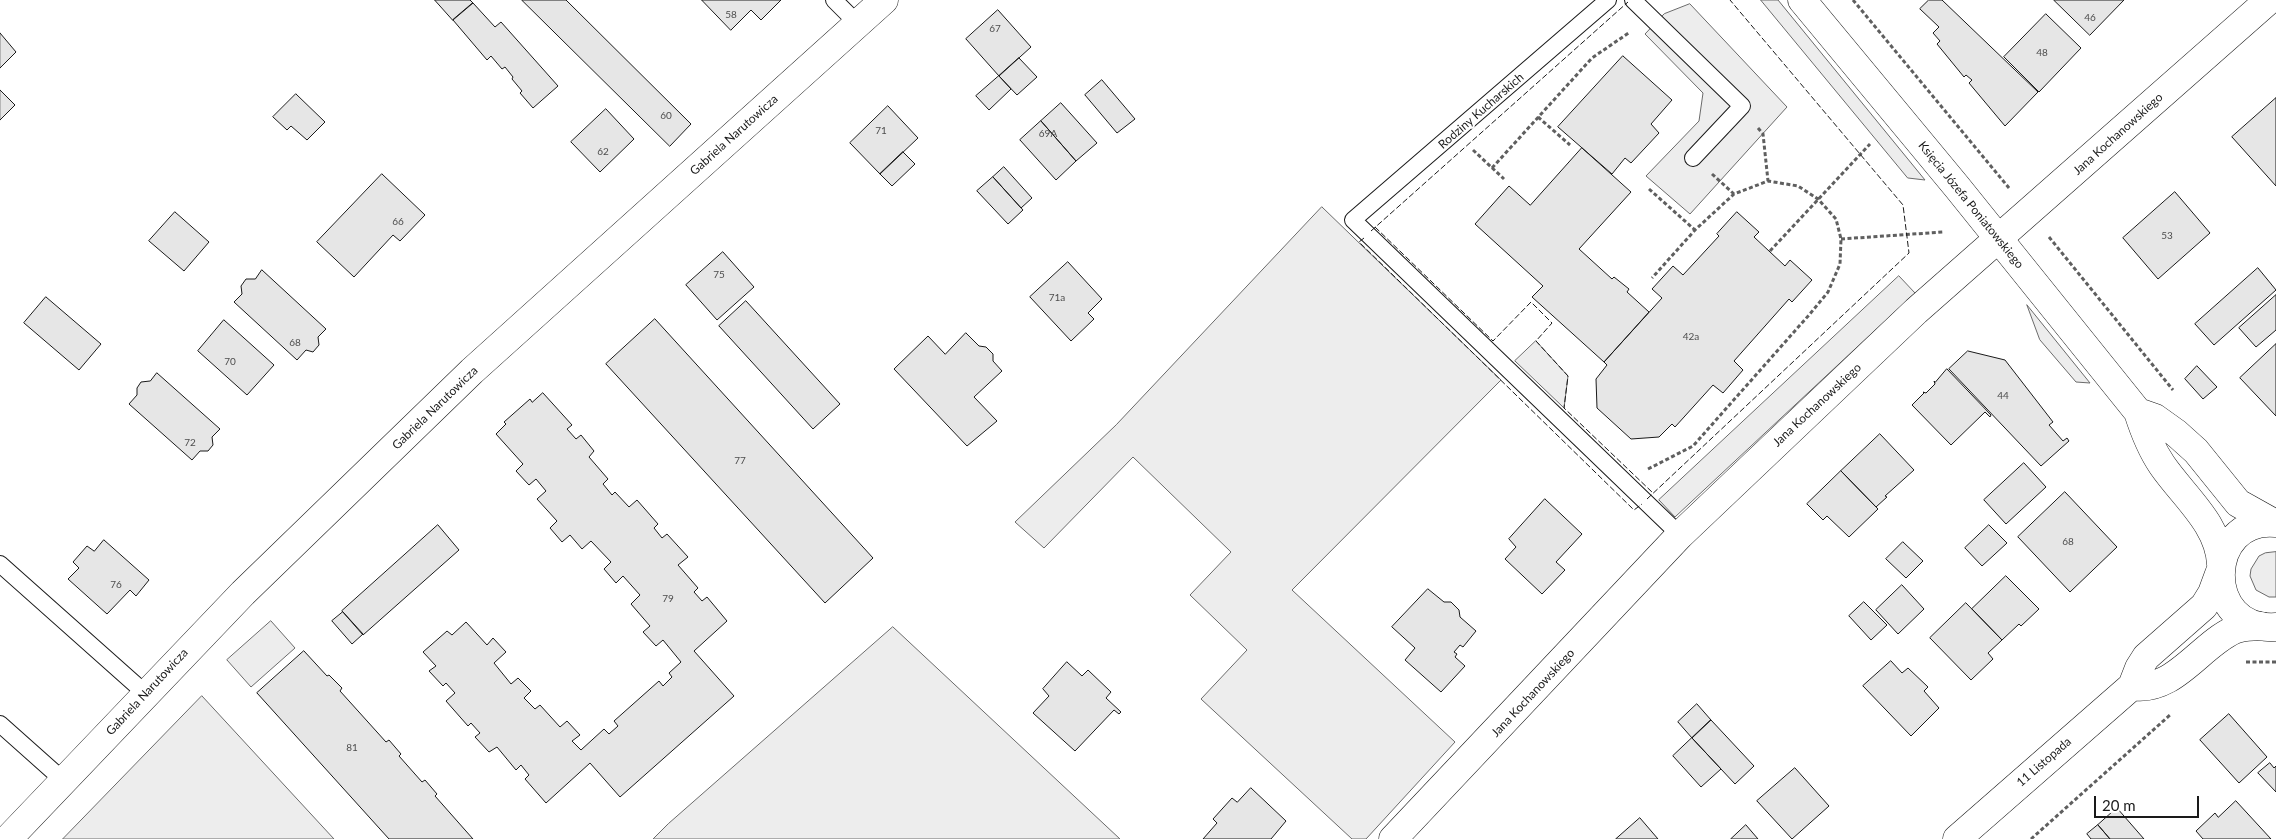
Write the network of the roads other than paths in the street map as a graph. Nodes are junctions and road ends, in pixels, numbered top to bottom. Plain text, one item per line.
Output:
1 (834, 0) edge
2 (884, 0) edge
3 (1608, 0) edge
4 (1633, 0) edge
5 (1802, 0) edge
6 (2269, 0) edge
7 (857, 23) junction
8 (1693, 158) dead end
9 (1999, 238) junction
10 (2138, 412) junction
11 (2274, 522) edge
12 (1680, 535) junction
13 (0, 564) edge
14 (2220, 569) junction
15 (2271, 627) edge
16 (2132, 686) junction
17 (145, 693) junction
18 (0, 724) edge
19 (64, 781) junction
20 (8, 839) edge
21 (1393, 839) edge
22 (1957, 839) edge

1 - 7 lane
2 - 7 street, Gabriela Narutowicza
3 - 12 lane, Rodziny Kucharskich
4 - 8 lane
5 - 9 street, Księcia Józefa Poniatowskiego
6 - 9 street, Jana Kochanowskiego
7 - 17 street, Gabriela Narutowicza
9 - 10 street, Księcia Józefa Poniatowskiego
9 - 12 street, Jana Kochanowskiego
10 - 11 street, Księcia Józefa Poniatowskiego
10 - 14 street, Księcia Józefa Poniatowskiego
11 - 14 street, 11 Listopada
12 - 21 street, Jana Kochanowskiego
13 - 17 lane
14 - 15 street, Księcia Józefa Poniatowskiego
14 - 16 street, 11 Listopada
15 - 16 street
16 - 22 street, 11 Listopada
17 - 19 street, Gabriela Narutowicza
18 - 19 lane
19 - 20 street, Gabriela Narutowicza

